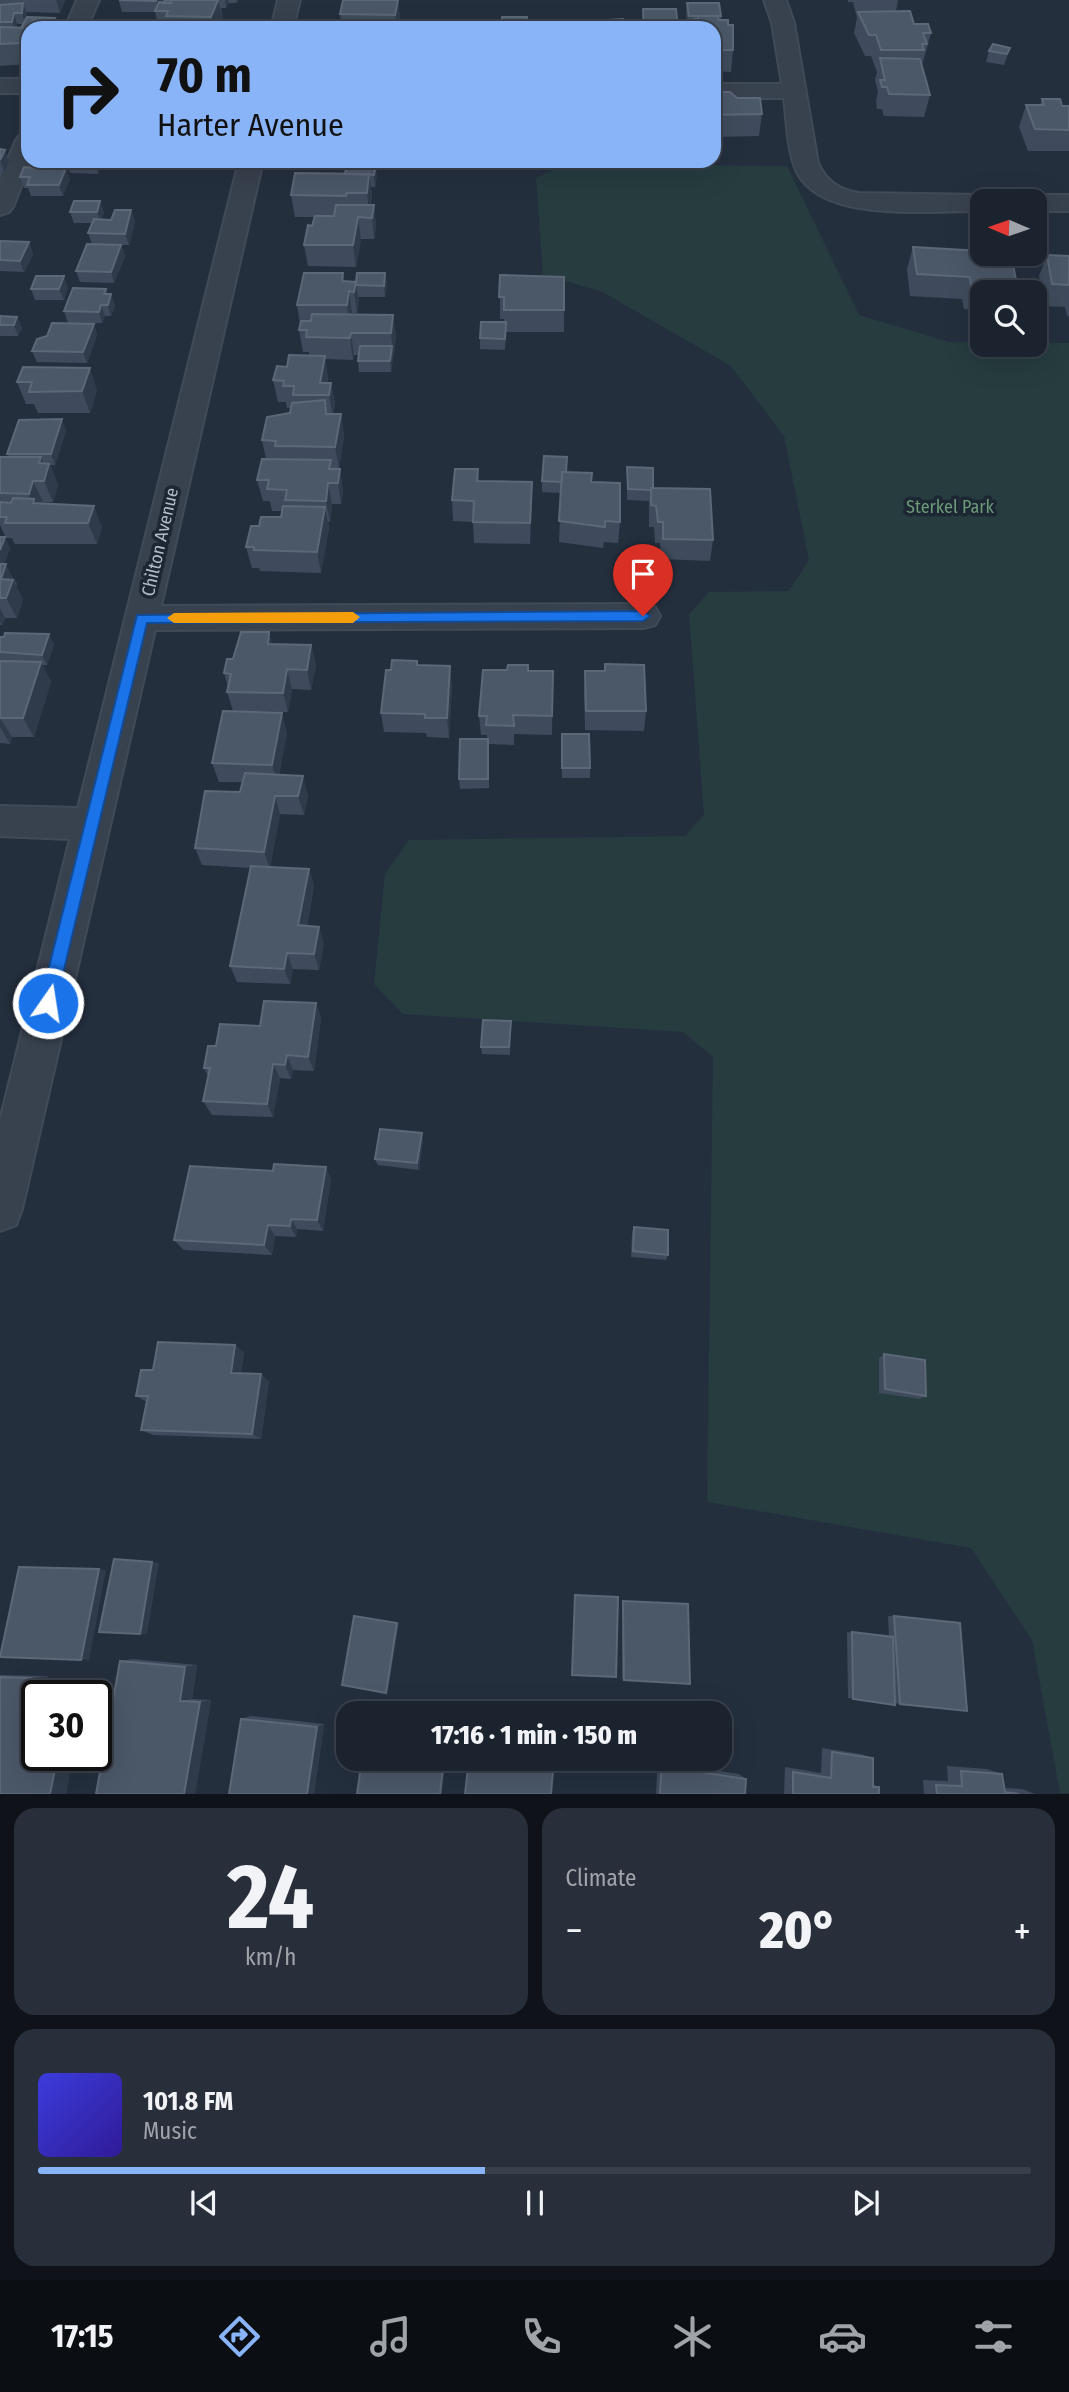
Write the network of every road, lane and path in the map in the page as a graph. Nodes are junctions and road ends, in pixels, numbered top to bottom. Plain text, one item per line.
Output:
1 (88, 0) edge
2 (289, 0) edge
3 (775, 0) edge
4 (79, 21) edge
5 (284, 21) edge
6 (0, 86) edge
7 (21, 86) edge
8 (721, 91) edge
9 (793, 91) junction
10 (21, 157) edge
11 (249, 168) edge
12 (970, 202) edge
13 (1047, 203) edge
14 (1069, 204) edge
15 (0, 207) edge
16 (643, 616) dead end
17 (141, 618) junction
18 (0, 821) edge
19 (90, 824) junction
20 (0, 1209) edge

1 - 4 street
2 - 5 street
3 - 9 street
6 - 7 street
8 - 9 street
9 - 12 street
10 - 15 street
11 - 17 street, Chilton Avenue
13 - 14 street
16 - 17 street
17 - 19 street, Chilton Avenue
18 - 19 street
19 - 20 street, Chilton Avenue

